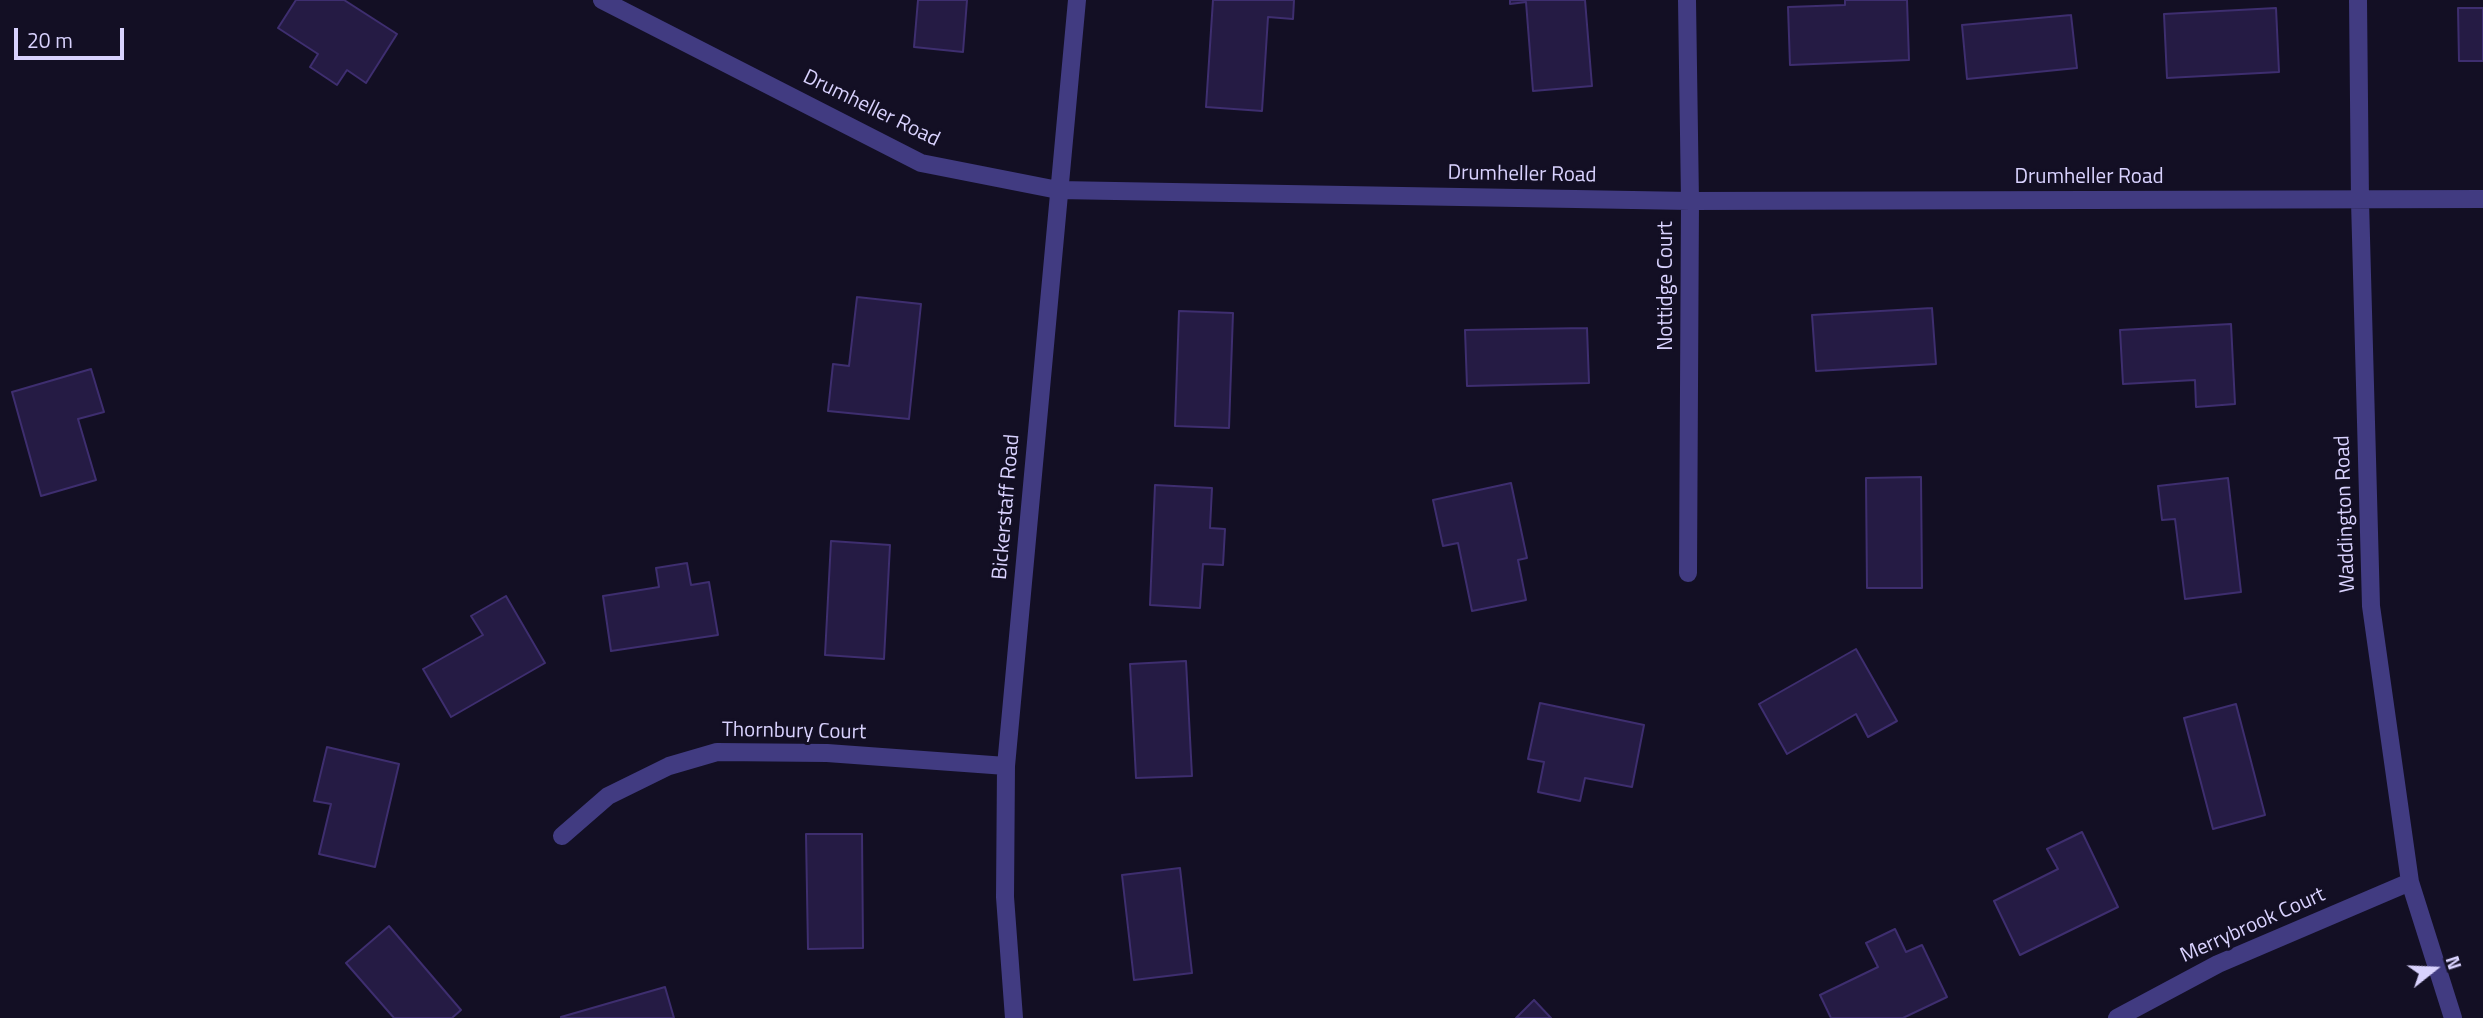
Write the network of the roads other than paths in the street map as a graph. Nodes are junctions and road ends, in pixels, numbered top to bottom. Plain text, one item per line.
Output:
1 (603, 0) edge
2 (1077, 0) edge
3 (1687, 0) edge
4 (2358, 0) edge
5 (1058, 190) junction
6 (2483, 200) edge
7 (1690, 201) junction
8 (2360, 201) junction
9 (1688, 573) dead end
10 (1006, 766) junction
11 (562, 836) dead end
12 (2410, 882) junction
13 (1014, 1018) edge
14 (2117, 1018) edge
15 (2453, 1018) edge

1 - 5 street, Drumheller Road
2 - 5 street, Bickerstaff Road
3 - 7 street, Nottidge Court
4 - 8 street, Waddington Road
5 - 7 street, Drumheller Road
5 - 10 street, Bickerstaff Road
6 - 8 street, Drumheller Road
7 - 8 street, Drumheller Road
7 - 9 street, Nottidge Court
8 - 12 street, Waddington Road
10 - 11 street, Thornbury Court
10 - 13 street, Bickerstaff Road
12 - 14 street, Merrybrook Court
12 - 15 street, Waddington Road

